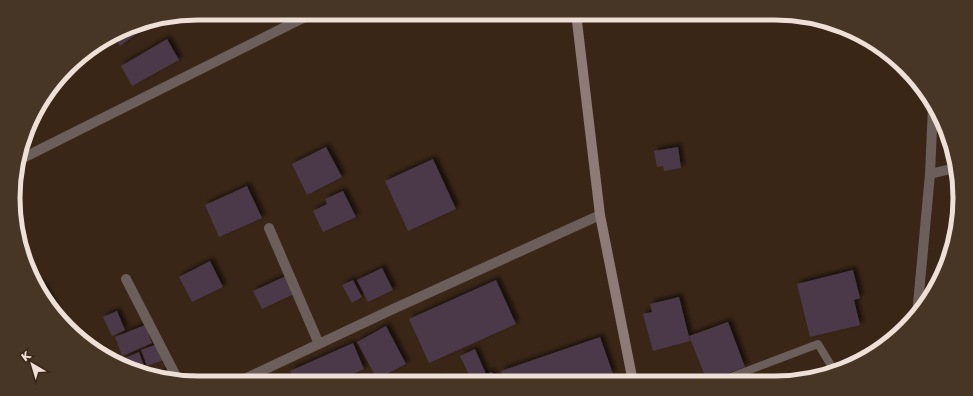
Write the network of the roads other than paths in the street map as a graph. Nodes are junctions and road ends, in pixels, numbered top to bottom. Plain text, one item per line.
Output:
1 (292, 20) edge
2 (577, 20) edge
3 (933, 116) edge
4 (25, 157) edge
5 (951, 169) edge
6 (930, 174) junction
7 (600, 215) junction
8 (269, 228) dead end
9 (126, 279) dead end
10 (918, 303) edge
11 (319, 344) junction
12 (832, 367) edge
13 (175, 374) edge
14 (251, 376) edge
15 (632, 376) edge
16 (734, 376) edge

1 - 4 street
2 - 7 street
3 - 6 street
5 - 6 street
6 - 10 street
7 - 11 street
7 - 15 street
8 - 11 street
9 - 13 street
11 - 14 street
12 - 16 lane

